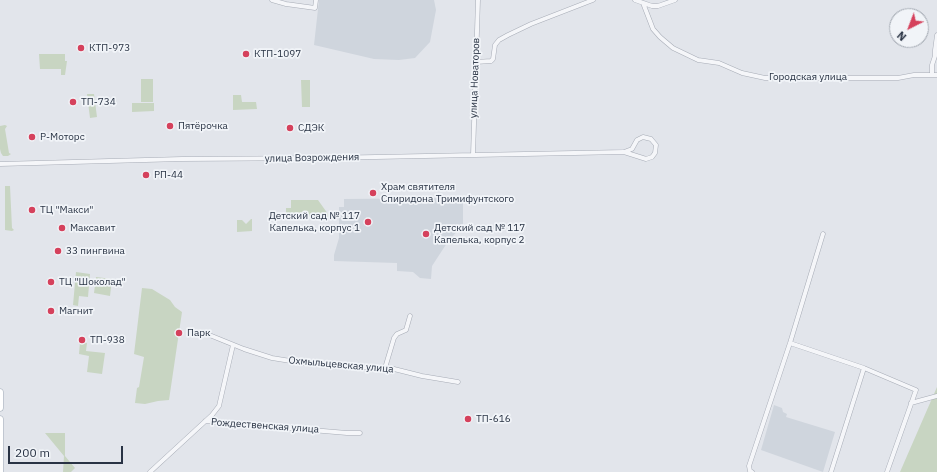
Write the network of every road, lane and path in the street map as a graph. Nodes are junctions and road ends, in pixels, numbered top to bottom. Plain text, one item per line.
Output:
1 (272, 0) edge
2 (316, 0) edge
3 (478, 0) edge
4 (593, 0) edge
5 (635, 0) edge
6 (675, 0) edge
7 (643, 3) junction
8 (937, 35) edge
9 (476, 62) junction
10 (932, 75) junction
11 (937, 75) edge
12 (624, 152) junction
13 (473, 155) junction
14 (0, 164) edge
15 (823, 234) dead end
16 (410, 316) dead end
17 (202, 332) dead end
18 (790, 343) junction
19 (233, 345) junction
20 (385, 368) junction
21 (864, 368) junction
22 (458, 382) dead end
23 (0, 392) edge
24 (937, 395) edge
25 (911, 403) junction
26 (0, 408) edge
27 (0, 419) edge
28 (205, 421) junction
29 (360, 433) dead end
30 (0, 472) edge
31 (150, 472) edge
32 (752, 472) edge
33 (831, 472) edge
34 (887, 472) edge

1 - 2 street
3 - 9 street, улица Новаторов
4 - 9 street
5 - 7 street
6 - 7 street
7 - 10 street, Городская улица
8 - 10 street
9 - 13 street, улица Новаторов
10 - 11 street, Городская улица
12 - 12 street, улица Возрождения
12 - 13 street, улица Возрождения
13 - 14 street, улица Возрождения
15 - 18 street
16 - 20 street
17 - 19 street, Охмыльцевская улица
18 - 21 street
18 - 32 street
19 - 20 street, Охмыльцевская улица
19 - 28 street, Рождественская улица
20 - 22 street, Охмыльцевская улица
21 - 25 street
21 - 33 street
23 - 26 main road
24 - 25 street
25 - 34 street
27 - 30 main road
28 - 29 street, Рождественская улица
28 - 31 street

